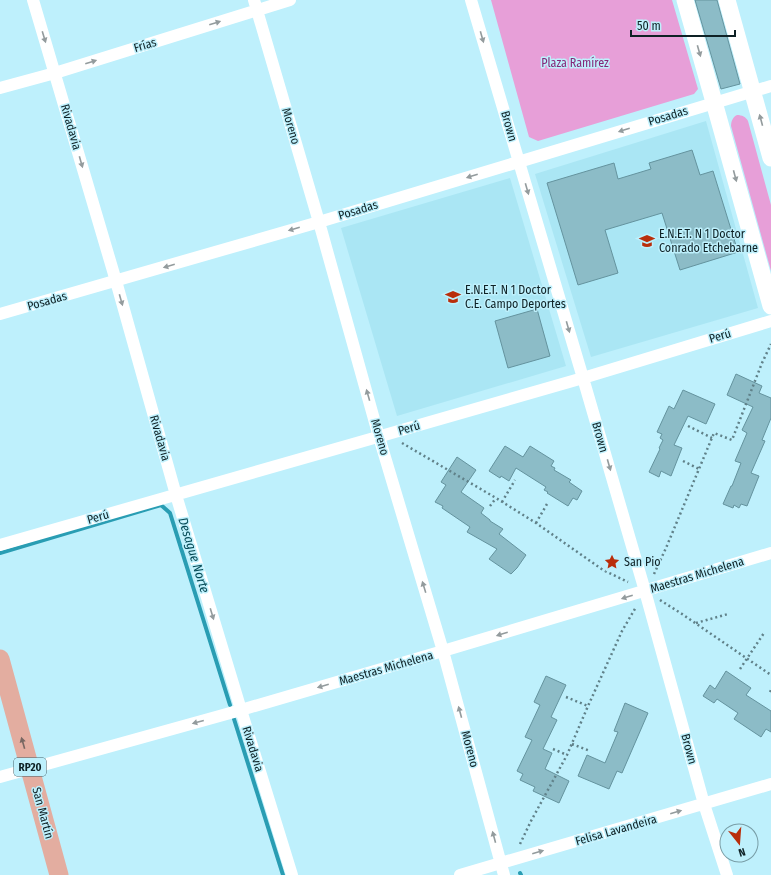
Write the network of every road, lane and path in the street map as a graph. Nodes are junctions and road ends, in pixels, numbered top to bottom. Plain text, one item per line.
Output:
1 (33, 0) edge
2 (290, 0) edge
3 (471, 0) edge
4 (684, 0) edge
5 (727, 0) edge
6 (256, 5) edge
7 (55, 73) junction
8 (771, 86) edge
9 (0, 88) edge
10 (753, 91) junction
11 (714, 102) junction
12 (771, 158) edge
13 (519, 162) junction
14 (319, 222) junction
15 (116, 281) junction
16 (771, 306) edge
17 (0, 314) edge
18 (771, 321) edge
19 (771, 344) edge
20 (583, 378) junction
21 (688, 426) dead end
22 (384, 436) junction
23 (712, 438) junction
24 (683, 461) dead end
25 (699, 469) junction
26 (515, 480) dead end
27 (176, 495) junction
28 (496, 498) junction
29 (502, 502) junction
30 (547, 504) dead end
31 (490, 506) dead end
32 (536, 523) junction
33 (0, 545) edge
34 (771, 553) edge
35 (645, 591) junction
36 (728, 614) dead end
37 (696, 624) junction
38 (764, 633) dead end
39 (443, 651) junction
40 (0, 659) edge
41 (748, 659) junction
42 (740, 669) dead end
43 (771, 675) edge
44 (566, 697) dead end
45 (588, 706) junction
46 (241, 710) junction
47 (572, 744) junction
48 (553, 748) dead end
49 (590, 750) dead end
50 (567, 755) junction
51 (30, 768) junction
52 (0, 777) edge
53 (771, 784) edge
54 (704, 804) junction
55 (506, 862) junction
56 (59, 875) edge
57 (292, 875) edge
58 (460, 875) edge
59 (504, 875) edge
60 (727, 875) edge

1 -> 7 street, Rivadavia
2 - 6 street, Frías
3 -> 13 street, Brown
4 -> 11 street
5 - 10 street
7 -> 6 street, Frías
6 - 14 street, Moreno
7 - 9 street, Frías
7 -> 15 street, Rivadavia
8 - 10 street, Posadas
10 - 11 street, Posadas
12 -> 10 street
11 -> 13 street, Posadas
11 -> 16 street
13 -> 14 street, Posadas
13 -> 20 street, Brown
14 -> 15 street, Posadas
22 -> 14 street, Moreno
15 - 17 street, Posadas
15 -> 27 street, Rivadavia
18 - 20 street, Perú
19 - 23 path
20 - 22 street, Perú
20 -> 35 street, Brown
21 - 23 path
22 - 27 street, Perú
22 - 28 path
39 -> 22 street, Moreno
23 - 25 path
24 - 25 path
25 - 35 path
26 - 29 path
27 - 33 street, Perú
27 -> 46 street, Rivadavia
28 - 29 path
28 - 31 path
29 - 32 path
30 - 32 path
32 - 35 path
34 - 35 street, Maestras Michelena
35 - 37 path
35 -> 39 street, Maestras Michelena
35 - 45 path
35 - 54 street, Brown
36 - 37 path
37 - 41 path
38 - 41 path
39 -> 46 street, Maestras Michelena
55 -> 39 street, Moreno
51 -> 40 main road, San Martín / RP20
41 - 42 path
41 - 43 path
44 - 45 path
45 - 47 path
46 -> 51 street, Maestras Michelena
46 - 57 street, Rivadavia
47 - 49 path
47 - 50 path
48 - 50 path
50 - 55 path
51 - 52 street, Maestras Michelena
51 - 56 main road, San Martín / RP20
53 - 54 street, Felisa Lavandeira
55 -> 54 street, Felisa Lavandeira
54 - 60 street, Brown
55 - 58 street, Felisa Lavandeira
55 - 59 street, Moreno

